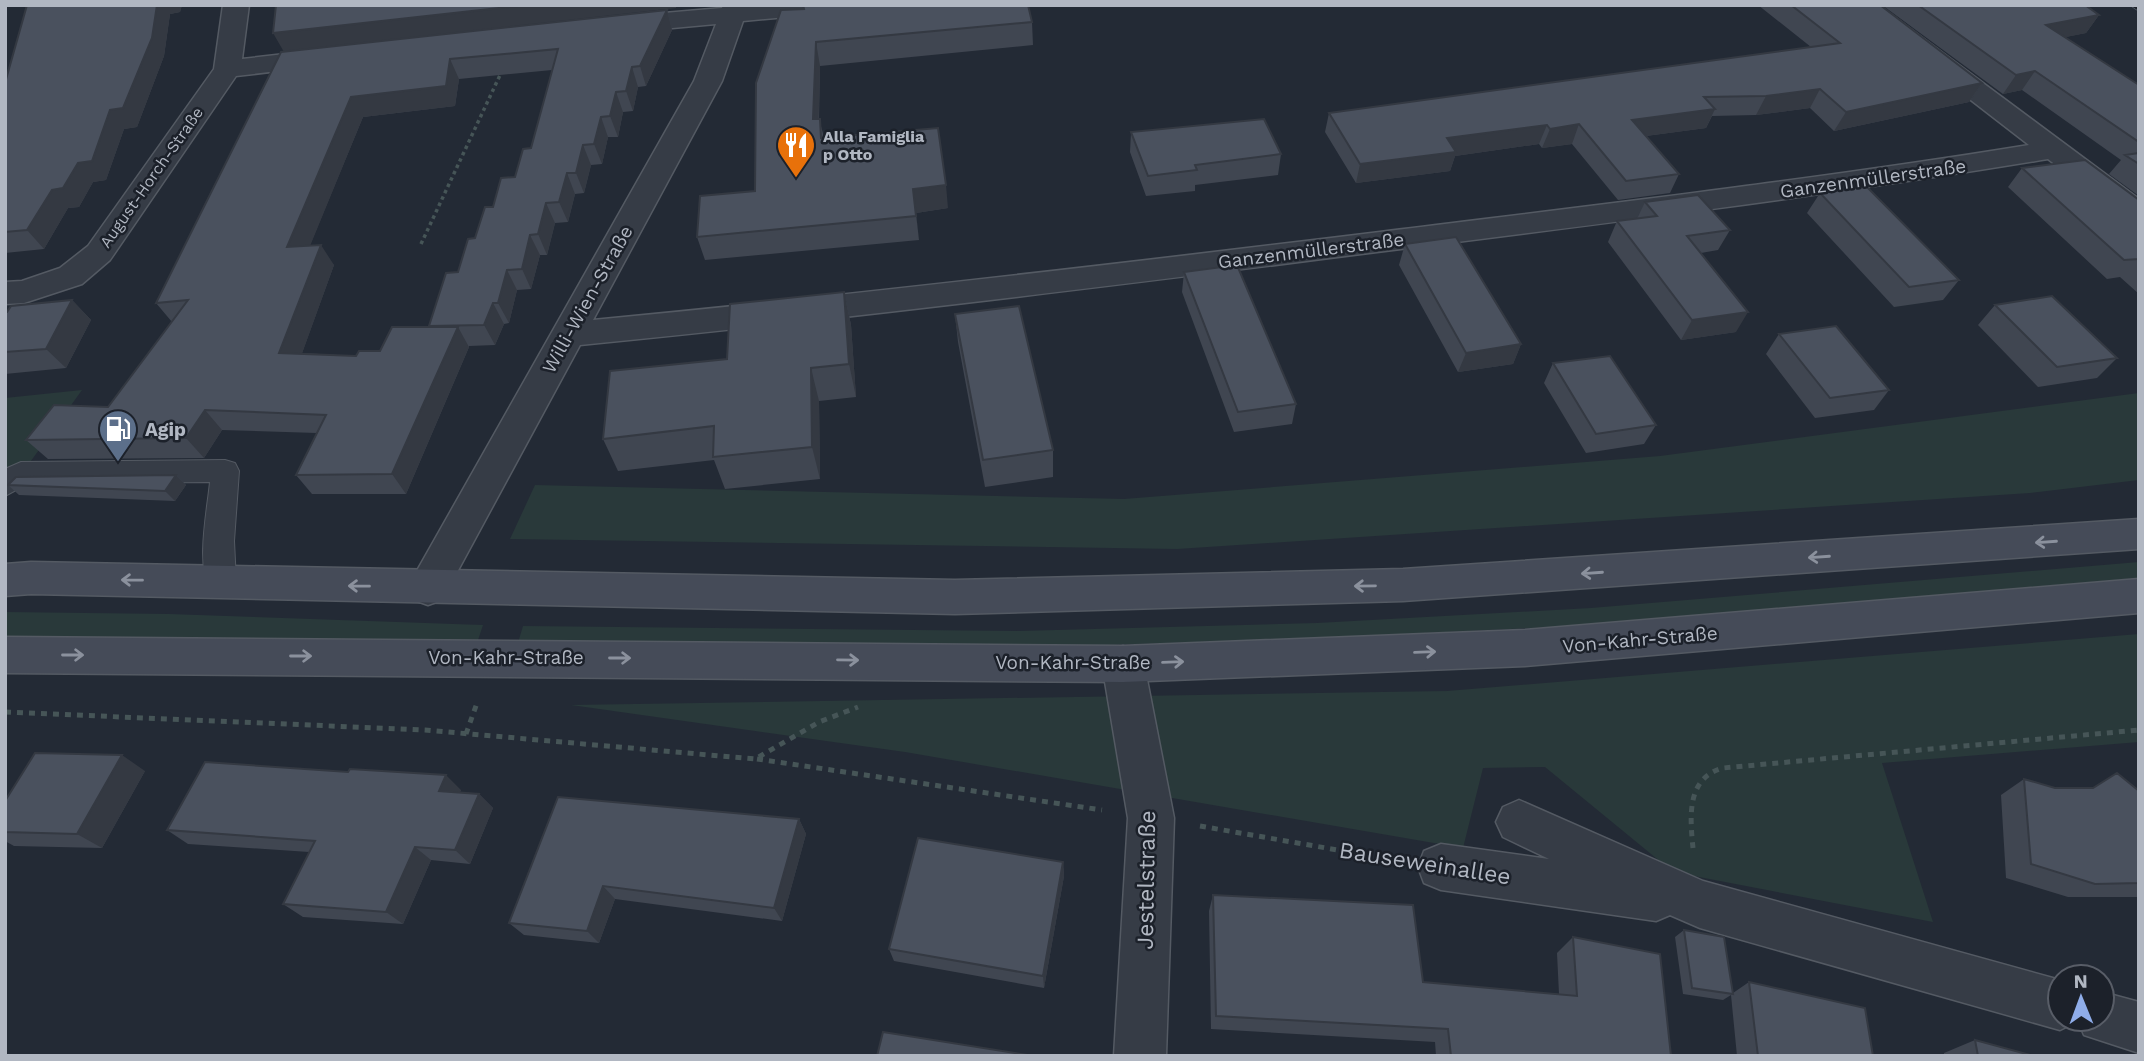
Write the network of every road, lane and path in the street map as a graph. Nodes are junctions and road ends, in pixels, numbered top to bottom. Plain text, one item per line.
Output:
1 (236, 5) edge
2 (832, 5) edge
3 (1861, 5) edge
4 (735, 9) edge
5 (598, 28) edge
6 (351, 55) edge
7 (227, 69) junction
8 (501, 72) edge
9 (2052, 150) junction
10 (2139, 214) edge
11 (421, 244) dead end
12 (5, 293) edge
13 (568, 334) junction
14 (5, 485) edge
15 (2139, 534) edge
16 (5, 580) edge
17 (221, 582) junction
18 (428, 588) junction
19 (2139, 596) edge
20 (5, 655) edge
21 (1124, 664) junction
22 (2139, 730) edge
23 (755, 759) dead end
24 (1151, 818) junction
25 (1519, 822) dead end
26 (1441, 867) joint
27 (1700, 904) junction
28 (2046, 1001) edge
29 (2116, 1021) edge
30 (2139, 1028) edge
31 (1140, 1056) edge

1 - 7 street, August-Horch-Straße
2 - 4 street
3 - 9 street
4 - 5 street
4 - 13 street, Willi-Wien-Straße
6 - 7 street
7 - 12 street, August-Horch-Straße
8 - 11 path
9 - 10 street
9 - 13 street, Ganzenmüllerstraße
13 - 18 street, Willi-Wien-Straße
14 - 17 lane
15 -> 18 main road
17 -> 16 main road
18 -> 17 main road
21 -> 19 main road, Von-Kahr-Straße
20 -> 21 main road, Von-Kahr-Straße
21 - 24 street, Jestelstraße
22 - 27 path
23 - 24 path, Bauseweinallee
24 - 26 path, Bauseweinallee
24 - 31 street, Jestelstraße
25 - 27 street, Bauseweinallee
26 - 27 street, Bauseweinallee
27 - 28 street, Bauseweinallee
29 - 30 street

